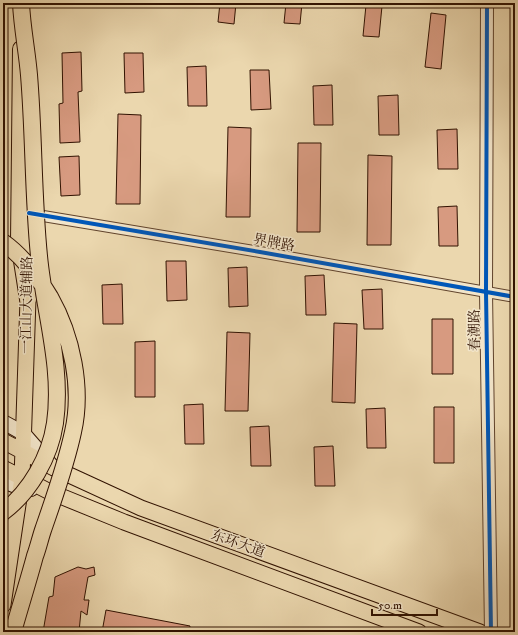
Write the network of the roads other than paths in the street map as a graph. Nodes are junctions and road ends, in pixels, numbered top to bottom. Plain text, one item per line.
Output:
1 (487, 3) edge
2 (23, 5) edge
3 (29, 213) junction
4 (3, 242) edge
5 (486, 292) junction
6 (515, 297) edge
7 (28, 299) junction
8 (3, 422) edge
9 (23, 433) junction
10 (3, 441) edge
11 (22, 452) junction
12 (3, 468) edge
13 (54, 468) junction
14 (3, 481) edge
15 (21, 483) junction
16 (3, 512) edge
17 (3, 605) edge
18 (13, 632) edge
19 (419, 632) edge
20 (480, 632) edge
21 (491, 632) edge

1 - 5 street, 春潮路
2 - 3 main road, 一江山大道辅路
2 - 7 highway, bridge
2 - 16 highway, bridge
3 - 5 street, 界牌路
3 - 7 main road, 一江山大道辅路
4 - 18 highway, bridge
5 - 6 street, 界牌路
5 - 21 street, 春潮路
7 - 9 main road, 一江山大道辅路
8 - 9 main road
9 - 11 main road, 一江山大道辅路
9 - 13 main road
10 - 11 main road, 东环大道
11 - 13 main road, 东环大道
11 - 15 main road, 一江山大道辅路
12 - 15 main road, 东环大道
13 - 20 main road, 东环大道
14 - 15 main road
15 - 17 main road, 一江山大道辅路
15 - 19 main road, 东环大道

